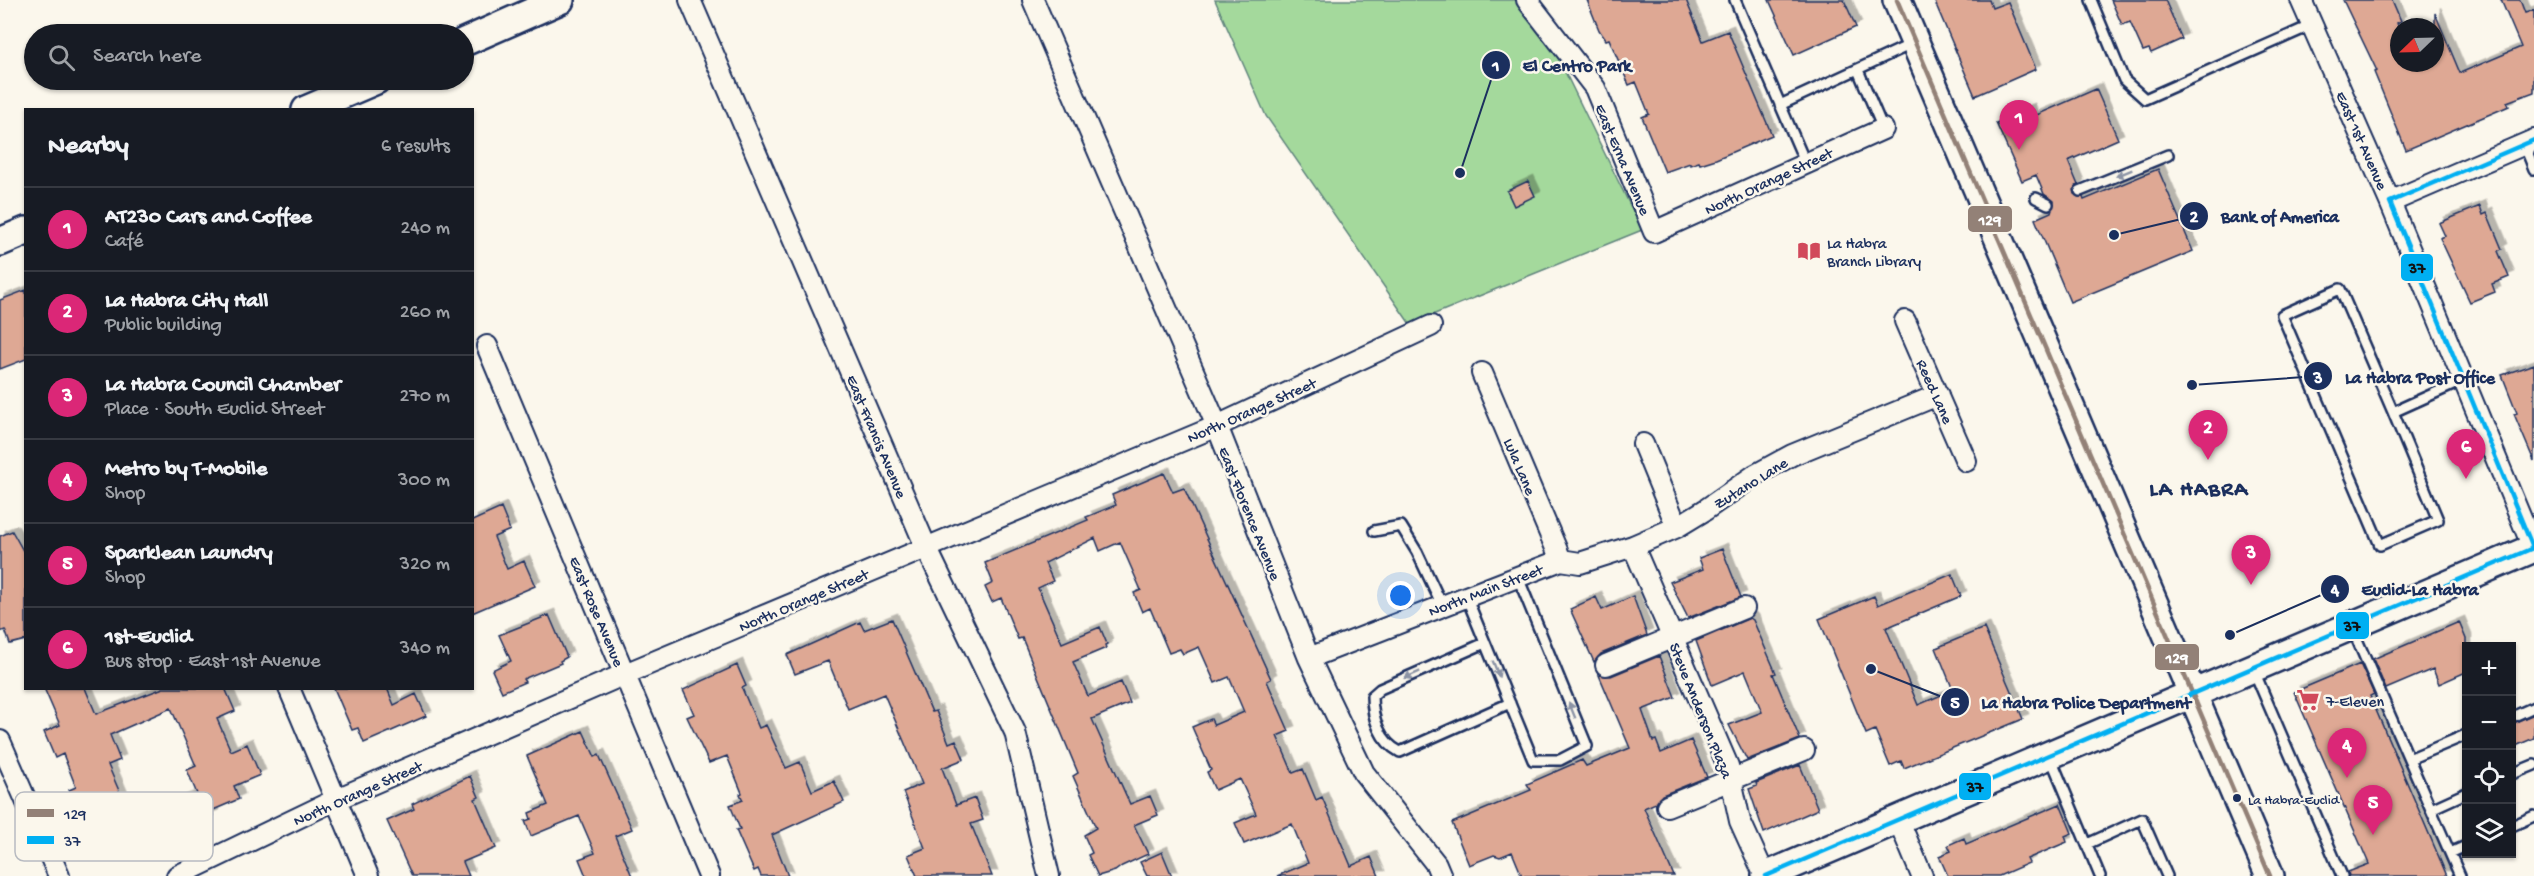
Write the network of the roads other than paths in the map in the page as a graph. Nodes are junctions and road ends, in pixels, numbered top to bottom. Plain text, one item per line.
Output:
1 (560, 0) edge
2 (690, 0) edge
3 (1034, 0) edge
4 (1527, 0) edge
5 (1735, 0) edge
6 (1897, 0) edge
7 (2091, 0) edge
8 (2301, 0) edge
9 (2312, 25) junction
10 (474, 38) edge
11 (1915, 43) junction
12 (1858, 70) junction
13 (353, 90) edge
14 (1780, 105) junction
15 (311, 108) edge
16 (1883, 129) joint
17 (2529, 142) edge
18 (2168, 156) dead end
19 (1805, 162) junction
20 (2534, 169) edge
21 (2080, 191) dead end
22 (2036, 198) dead end
23 (2390, 202) junction
24 (2048, 204) dead end
25 (24, 232) edge
26 (1654, 232) joint
27 (0, 242) edge
28 (1905, 321) dead end
29 (1431, 326) dead end
30 (487, 346) dead end
31 (1482, 373) dead end
32 (2464, 380) junction
33 (1938, 395) junction
34 (2393, 412) junction
35 (1217, 426) junction
36 (1643, 444) dead end
37 (1966, 461) dead end
38 (1677, 527) junction
39 (1374, 531) dead end
40 (1633, 546) junction
41 (926, 547) junction
42 (2534, 548) edge
43 (1561, 560) junction
44 (1517, 575) junction
45 (1466, 596) junction
46 (1442, 605) junction
47 (1744, 608) dead end
48 (2351, 625) junction
49 (1673, 638) junction
50 (1485, 643) junction
51 (1309, 658) junction
52 (1606, 665) dead end
53 (2253, 667) junction
54 (625, 674) junction
55 (290, 690) edge
56 (2192, 693) junction
57 (1510, 703) junction
58 (2534, 707) edge
59 (2516, 715) edge
60 (2462, 737) edge
61 (0, 741) edge
62 (1804, 750) dead end
63 (2050, 755) junction
64 (2409, 759) junction
65 (2534, 765) edge
66 (5, 768) edge
67 (2516, 772) edge
68 (1732, 779) junction
69 (17, 792) edge
70 (2462, 795) edge
71 (338, 800) junction
72 (1667, 806) dead end
73 (2431, 809) junction
74 (2534, 816) edge
75 (1898, 819) junction
76 (2516, 824) edge
77 (2086, 844) junction
78 (2462, 848) edge
79 (2450, 853) junction
80 (213, 859) edge
81 (52, 861) edge
82 (209, 861) edge
83 (59, 876) edge
84 (177, 876) edge
85 (368, 876) edge
86 (709, 876) edge
87 (1049, 876) edge
88 (1441, 876) edge
89 (1765, 876) edge
90 (1922, 876) edge
91 (2100, 876) edge
92 (2167, 876) edge
93 (2270, 876) edge
94 (2342, 876) edge
95 (2460, 876) edge

1 - 10 main road
2 - 41 street, East Francis Avenue
3 - 35 street, East Florence Avenue
4 - 26 street, East Erna Avenue
5 - 14 lane
6 - 11 main road
7 - 9 lane
8 - 9 street, East 1st Avenue
9 - 23 street, East 1st Avenue
11 - 12 lane
11 - 56 main road
12 - 14 lane
12 - 16 lane
13 - 15 main road
14 - 19 lane
16 - 19 street, North Orange Street
17 - 20 lane
17 - 23 street
18 -> 21 lane
19 - 26 street, North Orange Street
22 - 24 lane
23 - 32 street, East 1st Avenue
25 - 27 main road
28 - 33 street, Reed Lane
29 - 35 street, North Orange Street
30 - 54 street, East Rose Avenue
31 - 43 street, Lula Lane
32 - 34 lane
32 - 42 street, East 1st Avenue
33 - 37 street, Reed Lane
33 - 38 street, Zutano Lane
34 - 34 lane
35 - 41 street, North Orange Street
35 - 51 street, East Florence Avenue
36 - 38 street
38 - 40 street, Zutano Lane
39 - 46 lane
40 - 43 street, Zutano Lane
40 - 49 street, Steve Anderson Plaza
41 - 54 street, North Orange Street
41 - 87 street, East Francis Avenue
42 - 48 main road
43 - 44 street, North Main Street
44 - 45 street, North Main Street
57 -> 44 lane
45 - 46 street, North Main Street
45 - 50 lane
46 - 51 street, North Main Street
47 - 49 street
48 - 53 main road
48 - 64 lane
49 - 52 street
49 - 68 street, Steve Anderson Plaza
50 -> 57 lane
50 -> 57 lane
51 - 88 street, East Florence Avenue
53 - 56 main road
53 - 94 lane
54 - 71 street, North Orange Street
54 - 86 street, East Rose Avenue
55 - 71 street
56 - 63 main road
56 - 93 main road
58 - 59 lane
60 - 64 lane
61 - 66 street
62 - 68 street
63 - 75 main road
63 - 77 lane
64 - 73 lane
65 - 67 lane
66 - 69 street
68 - 72 street
68 - 89 street, Steve Anderson Plaza
70 - 73 lane
71 - 80 street, North Orange Street
71 - 85 street
73 - 79 lane
74 - 76 lane
75 - 89 main road
75 - 90 street
77 - 91 lane
77 - 92 lane
78 - 79 lane
79 - 95 lane
81 - 83 street
82 - 84 street, North Orange Street

